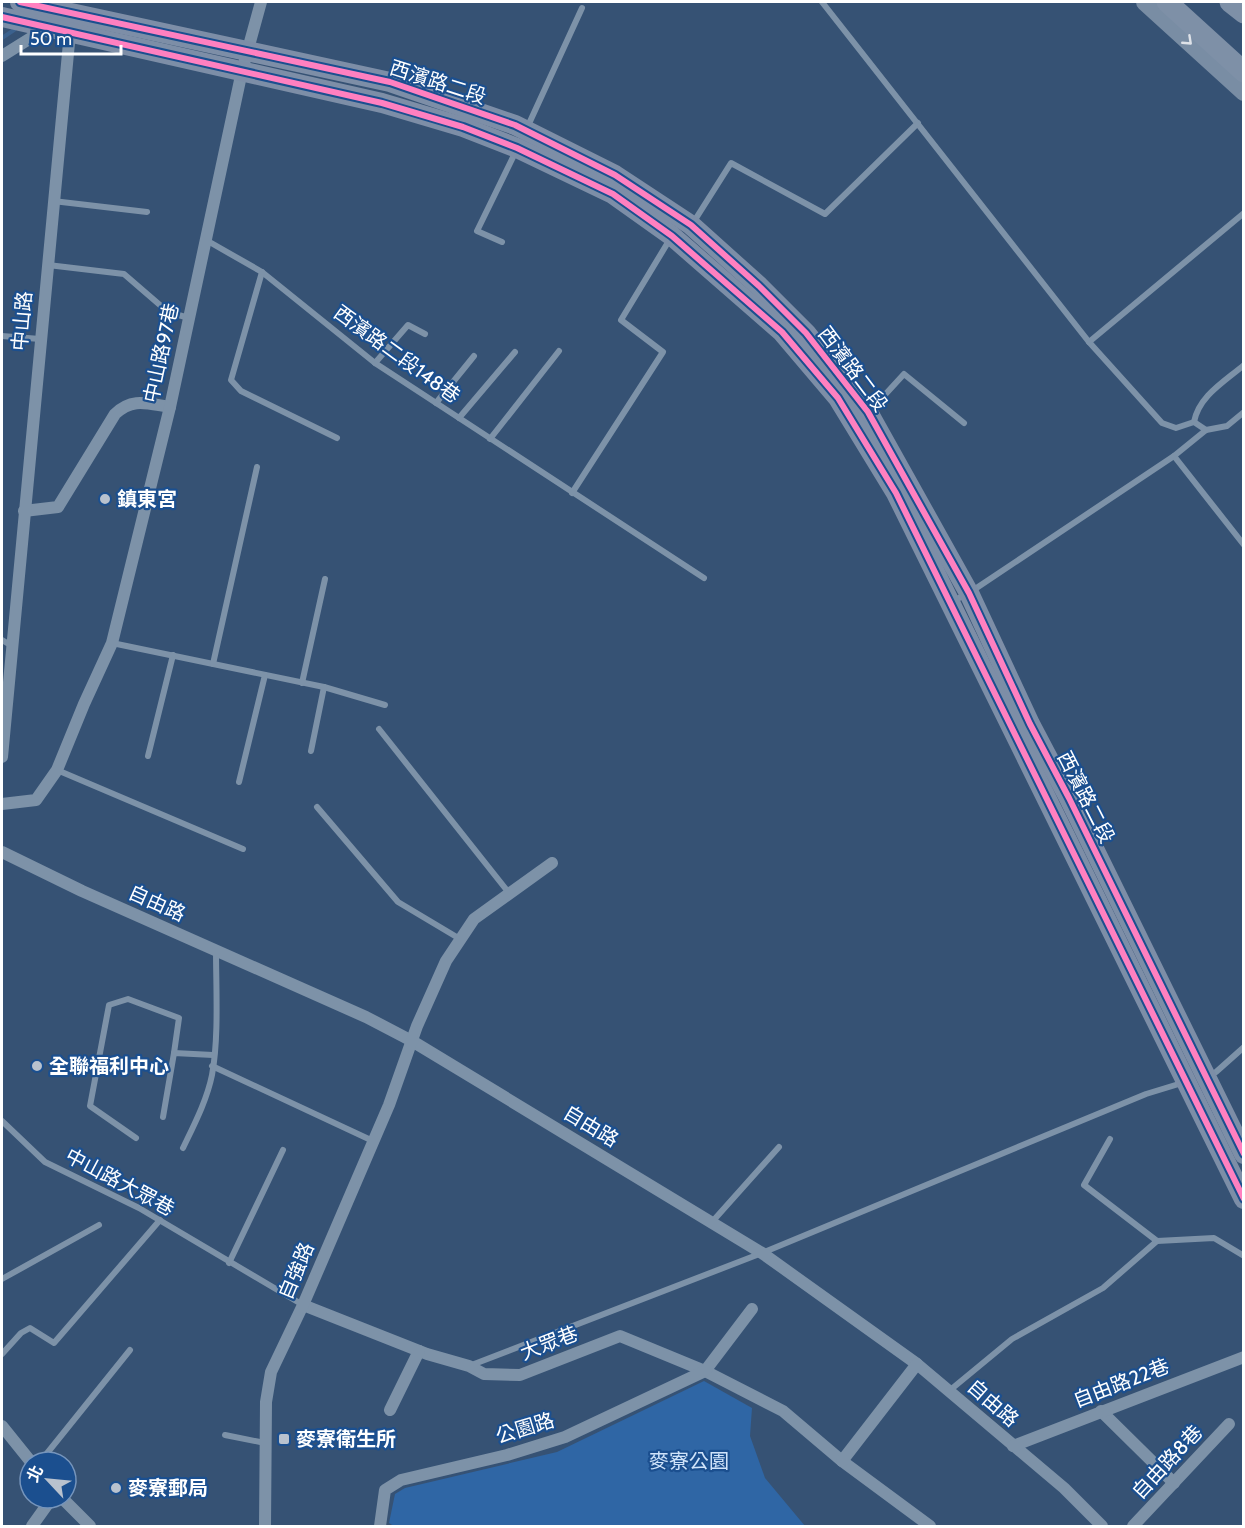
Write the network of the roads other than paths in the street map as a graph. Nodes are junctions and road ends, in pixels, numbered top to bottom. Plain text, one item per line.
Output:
1 (20, 2) edge
2 (261, 2) edge
3 (822, 2) edge
4 (1145, 2) edge
5 (1167, 2) edge
6 (1186, 2) edge
7 (1230, 2) edge
8 (582, 8) dead end
9 (1244, 14) edge
10 (72, 16) edge
11 (2, 17) edge
12 (49, 27) junction
13 (249, 52) junction
14 (1244, 53) edge
15 (2, 56) edge
16 (243, 71) junction
17 (1244, 72) edge
18 (1244, 92) edge
19 (918, 123) junction
20 (522, 139) junction
21 (53, 201) junction
22 (147, 212) dead end
23 (1244, 213) edge
24 (691, 225) junction
25 (672, 236) junction
26 (206, 240) junction
27 (502, 242) dead end
28 (47, 265) junction
29 (262, 272) junction
30 (189, 318) junction
31 (426, 334) dead end
32 (2, 336) edge
33 (40, 339) junction
34 (1089, 342) junction
35 (559, 351) dead end
36 (515, 352) dead end
37 (474, 356) dead end
38 (375, 363) junction
39 (1244, 365) edge
40 (436, 403) junction
41 (170, 407) junction
42 (868, 412) junction
43 (1244, 412) edge
44 (459, 418) junction
45 (1194, 422) junction
46 (964, 423) dead end
47 (1206, 430) junction
48 (337, 438) dead end
49 (490, 438) junction
50 (1174, 456) junction
51 (257, 467) dead end
52 (572, 493) junction
53 (24, 511) junction
54 (1244, 545) edge
55 (704, 578) dead end
56 (325, 579) dead end
57 (960, 598) junction
58 (7, 643) edge
59 (112, 643) junction
60 (173, 656) junction
61 (213, 664) junction
62 (265, 675) junction
63 (302, 683) junction
64 (324, 687) junction
65 (385, 705) dead end
66 (379, 729) dead end
67 (311, 751) dead end
68 (148, 756) dead end
69 (2, 757) edge
70 (57, 770) junction
71 (239, 782) dead end
72 (2, 804) edge
73 (317, 807) dead end
74 (243, 849) dead end
75 (2, 852) edge
76 (552, 863) dead end
77 (509, 893) junction
78 (460, 939) junction
79 (216, 950) junction
80 (412, 1041) junction
81 (1244, 1047) edge
82 (174, 1053) junction
83 (213, 1055) junction
84 (212, 1066) junction
85 (1196, 1079) junction
86 (163, 1117) dead end
87 (2, 1121) edge
88 (136, 1138) dead end
89 (1110, 1139) dead end
90 (373, 1141) junction
91 (779, 1147) dead end
92 (183, 1148) dead end
93 (283, 1150) dead end
94 (1244, 1154) edge
95 (1244, 1199) edge
96 (160, 1220) junction
97 (712, 1222) junction
98 (99, 1225) dead end
99 (1157, 1241) junction
100 (762, 1253) junction
101 (1244, 1256) edge
102 (229, 1263) junction
103 (2, 1279) edge
104 (303, 1305) junction
105 (752, 1309) dead end
106 (130, 1350) dead end
107 (419, 1351) junction
108 (2, 1354) edge
109 (1244, 1357) edge
110 (917, 1364) junction
111 (469, 1366) junction
112 (705, 1371) junction
113 (948, 1391) junction
114 (390, 1410) dead end
115 (1101, 1411) junction
116 (1229, 1424) dead end
117 (2, 1426) edge
118 (225, 1435) dead end
119 (265, 1443) junction
120 (1013, 1446) junction
121 (21, 1450) edge
122 (50, 1450) edge
123 (842, 1461) junction
124 (1174, 1483) junction
125 (44, 1510) edge
126 (74, 1510) edge
127 (32, 1527) edge
128 (90, 1527) edge
129 (265, 1527) edge
130 (380, 1527) edge
131 (930, 1527) edge
132 (1102, 1527) edge
133 (1133, 1527) edge

1 - 10 main road
2 - 13 street, 中山路97巷
3 - 19 lane
4 -> 18 main road
5 - 17 highway
6 - 14 highway
7 - 9 highway
8 - 20 lane
10 - 12 main road
10 - 13 main road, 西濱路二段
10 - 16 main road, 西濱路二段
10 - 21 street, 中山路
11 - 12 main road
12 - 15 street
13 - 16 street, 中山路97巷
13 - 20 main road, 西濱路二段
16 - 20 main road, 西濱路二段
16 - 26 street, 中山路97巷
19 - 24 lane
19 - 34 lane
20 - 24 main road, 西濱路二段
20 - 25 main road, 西濱路二段
20 - 27 lane
21 - 22 lane
21 - 28 street, 中山路
23 - 34 lane
24 - 42 main road, 西濱路二段
25 - 52 lane
25 - 57 main road, 西濱路二段
26 - 29 lane, 西濱路二段148巷
26 - 30 street, 中山路97巷
28 - 30 lane
28 - 33 street, 中山路
29 - 38 lane, 西濱路二段148巷
29 - 48 lane
30 - 41 street, 中山路97巷
31 - 38 lane
32 - 33 lane
33 - 53 street, 中山路
34 - 45 lane
35 - 49 lane
36 - 44 lane
37 - 40 lane
38 - 40 lane, 西濱路二段148巷
39 - 45 lane
40 - 44 lane, 西濱路二段148巷
41 - 53 street
41 - 59 street, 中山路97巷
42 - 46 lane
42 - 57 main road, 西濱路二段
43 - 47 lane
44 - 49 lane, 西濱路二段148巷
45 - 47 lane
47 - 50 lane
49 - 52 lane, 西濱路二段148巷
50 - 54 lane
50 - 57 lane
51 - 61 lane
52 - 55 lane, 西濱路二段148巷
53 - 58 street, 中山路
56 - 63 lane
57 - 85 main road, 西濱路二段
58 - 69 street, 中山路
59 - 60 lane
59 - 70 street, 中山路97巷
60 - 61 lane
60 - 68 lane
61 - 62 lane
62 - 63 lane
62 - 71 lane
63 - 64 lane
64 - 65 lane
64 - 67 lane
66 - 77 lane
70 - 72 street, 中山路97巷
70 - 74 lane
73 - 78 lane
75 - 79 street, 自由路
76 - 77 street, 自強路
77 - 78 street, 自強路
78 - 80 street, 自強路
79 - 80 street, 自由路
79 - 83 lane
80 - 90 street, 自強路
80 - 97 street, 自由路
81 - 85 lane
82 - 83 lane
82 - 86 lane
82 - 88 lane
83 - 84 lane
84 - 90 lane
84 - 92 lane
85 - 94 main road, 西濱路二段
85 - 95 main road, 西濱路二段
85 - 100 lane
87 - 96 lane, 中山路大眾巷
89 - 99 lane
90 - 104 street, 自強路
91 - 97 lane
93 - 102 lane
96 - 102 lane, 中山路大眾巷
96 - 108 lane
97 - 100 street, 自由路
98 - 103 lane
99 - 101 lane
99 - 113 lane
100 - 110 street, 自由路
100 - 111 lane
102 - 104 lane, 中山路大眾巷
104 - 107 street, 大眾巷
104 - 119 street, 自強路
105 - 112 street
106 - 122 lane
107 - 111 street, 大眾巷
107 - 114 street
109 - 115 street, 自由路22巷
110 - 113 street, 自由路
110 - 123 street
111 - 112 street, 大眾巷
112 - 123 street
112 - 130 street, 公園路
113 - 120 street, 自由路
115 - 120 street, 自由路22巷
115 - 124 street
116 - 124 street, 自由路8巷
117 - 121 street
118 - 119 lane
119 - 129 street, 自強路
120 - 132 street, 自由路
123 - 131 street
124 - 133 street, 自由路8巷
125 - 127 street
126 - 128 street

